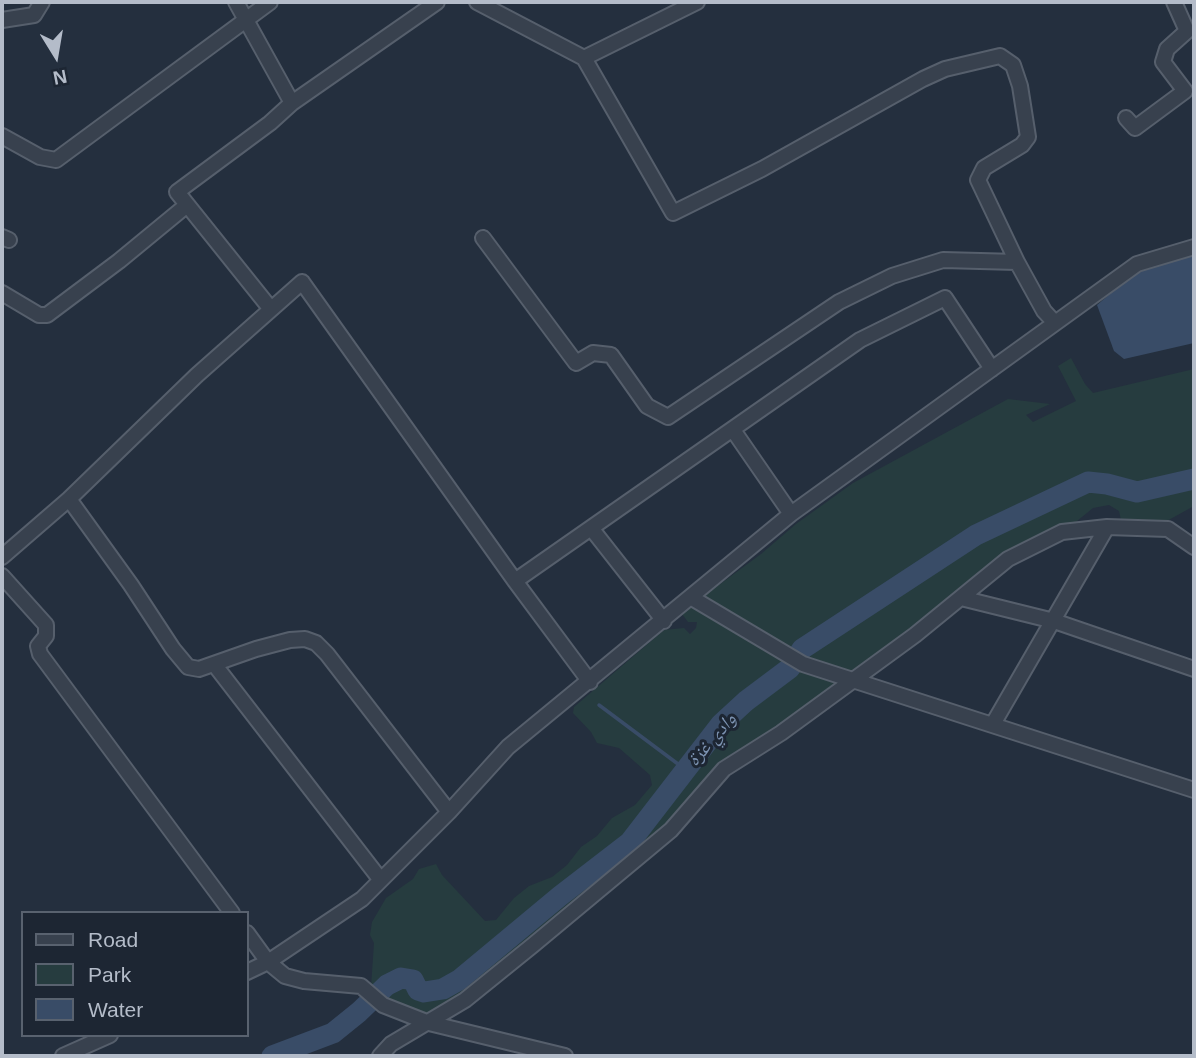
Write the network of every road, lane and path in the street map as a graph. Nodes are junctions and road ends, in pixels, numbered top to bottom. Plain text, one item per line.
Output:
1 (42, 2) edge
2 (236, 2) edge
3 (270, 2) edge
4 (437, 2) edge
5 (477, 2) edge
6 (697, 2) edge
7 (1174, 2) edge
8 (245, 18) junction
9 (2, 20) edge
10 (584, 58) junction
11 (292, 103) junction
12 (1126, 118) dead end
13 (2, 136) edge
14 (187, 205) junction
15 (483, 238) dead end
16 (1194, 247) edge
17 (1017, 262) junction
18 (2, 293) edge
19 (270, 308) junction
20 (1055, 323) junction
21 (992, 369) junction
22 (733, 430) junction
23 (69, 499) junction
24 (791, 514) junction
25 (1107, 527) junction
26 (591, 528) junction
27 (1194, 547) edge
28 (2, 557) edge
29 (2, 576) edge
30 (514, 581) junction
31 (692, 598) junction
32 (961, 598) junction
33 (664, 621) junction
34 (1054, 621) junction
35 (214, 664) junction
36 (1194, 669) edge
37 (855, 679) junction
38 (590, 682) junction
39 (993, 724) junction
40 (1194, 790) edge
41 (449, 812) junction
42 (380, 880) junction
43 (231, 911) edge
44 (248, 934) edge
45 (268, 962) junction
46 (248, 972) edge
47 (429, 1023) junction
48 (106, 1037) edge
49 (63, 1056) edge
50 (380, 1056) edge
51 (565, 1056) edge

1 - 9 street
2 - 8 street
3 - 8 street
4 - 11 street
5 - 10 street
6 - 10 street
7 - 12 street
8 - 11 street
8 - 13 street
10 - 17 street
11 - 14 street
14 - 18 street
14 - 19 street
15 - 17 street
16 - 20 street
17 - 20 street
19 - 23 street
19 - 30 street
20 - 21 street
21 - 22 street
21 - 24 street
22 - 24 street
22 - 26 street
23 - 28 street
23 - 35 street
24 - 31 street
25 - 27 street
25 - 32 street
25 - 34 street
26 - 30 street
26 - 33 street
29 - 43 street
30 - 38 street
31 - 33 street
31 - 37 street
32 - 34 street
32 - 37 street
33 - 38 street
34 - 36 street
34 - 39 street
35 - 41 street
35 - 42 street
37 - 39 street
37 - 47 street
38 - 41 street
39 - 40 street
41 - 42 street
42 - 45 street
44 - 45 street
45 - 46 street
45 - 47 street
47 - 50 street
47 - 51 street
48 - 49 street

